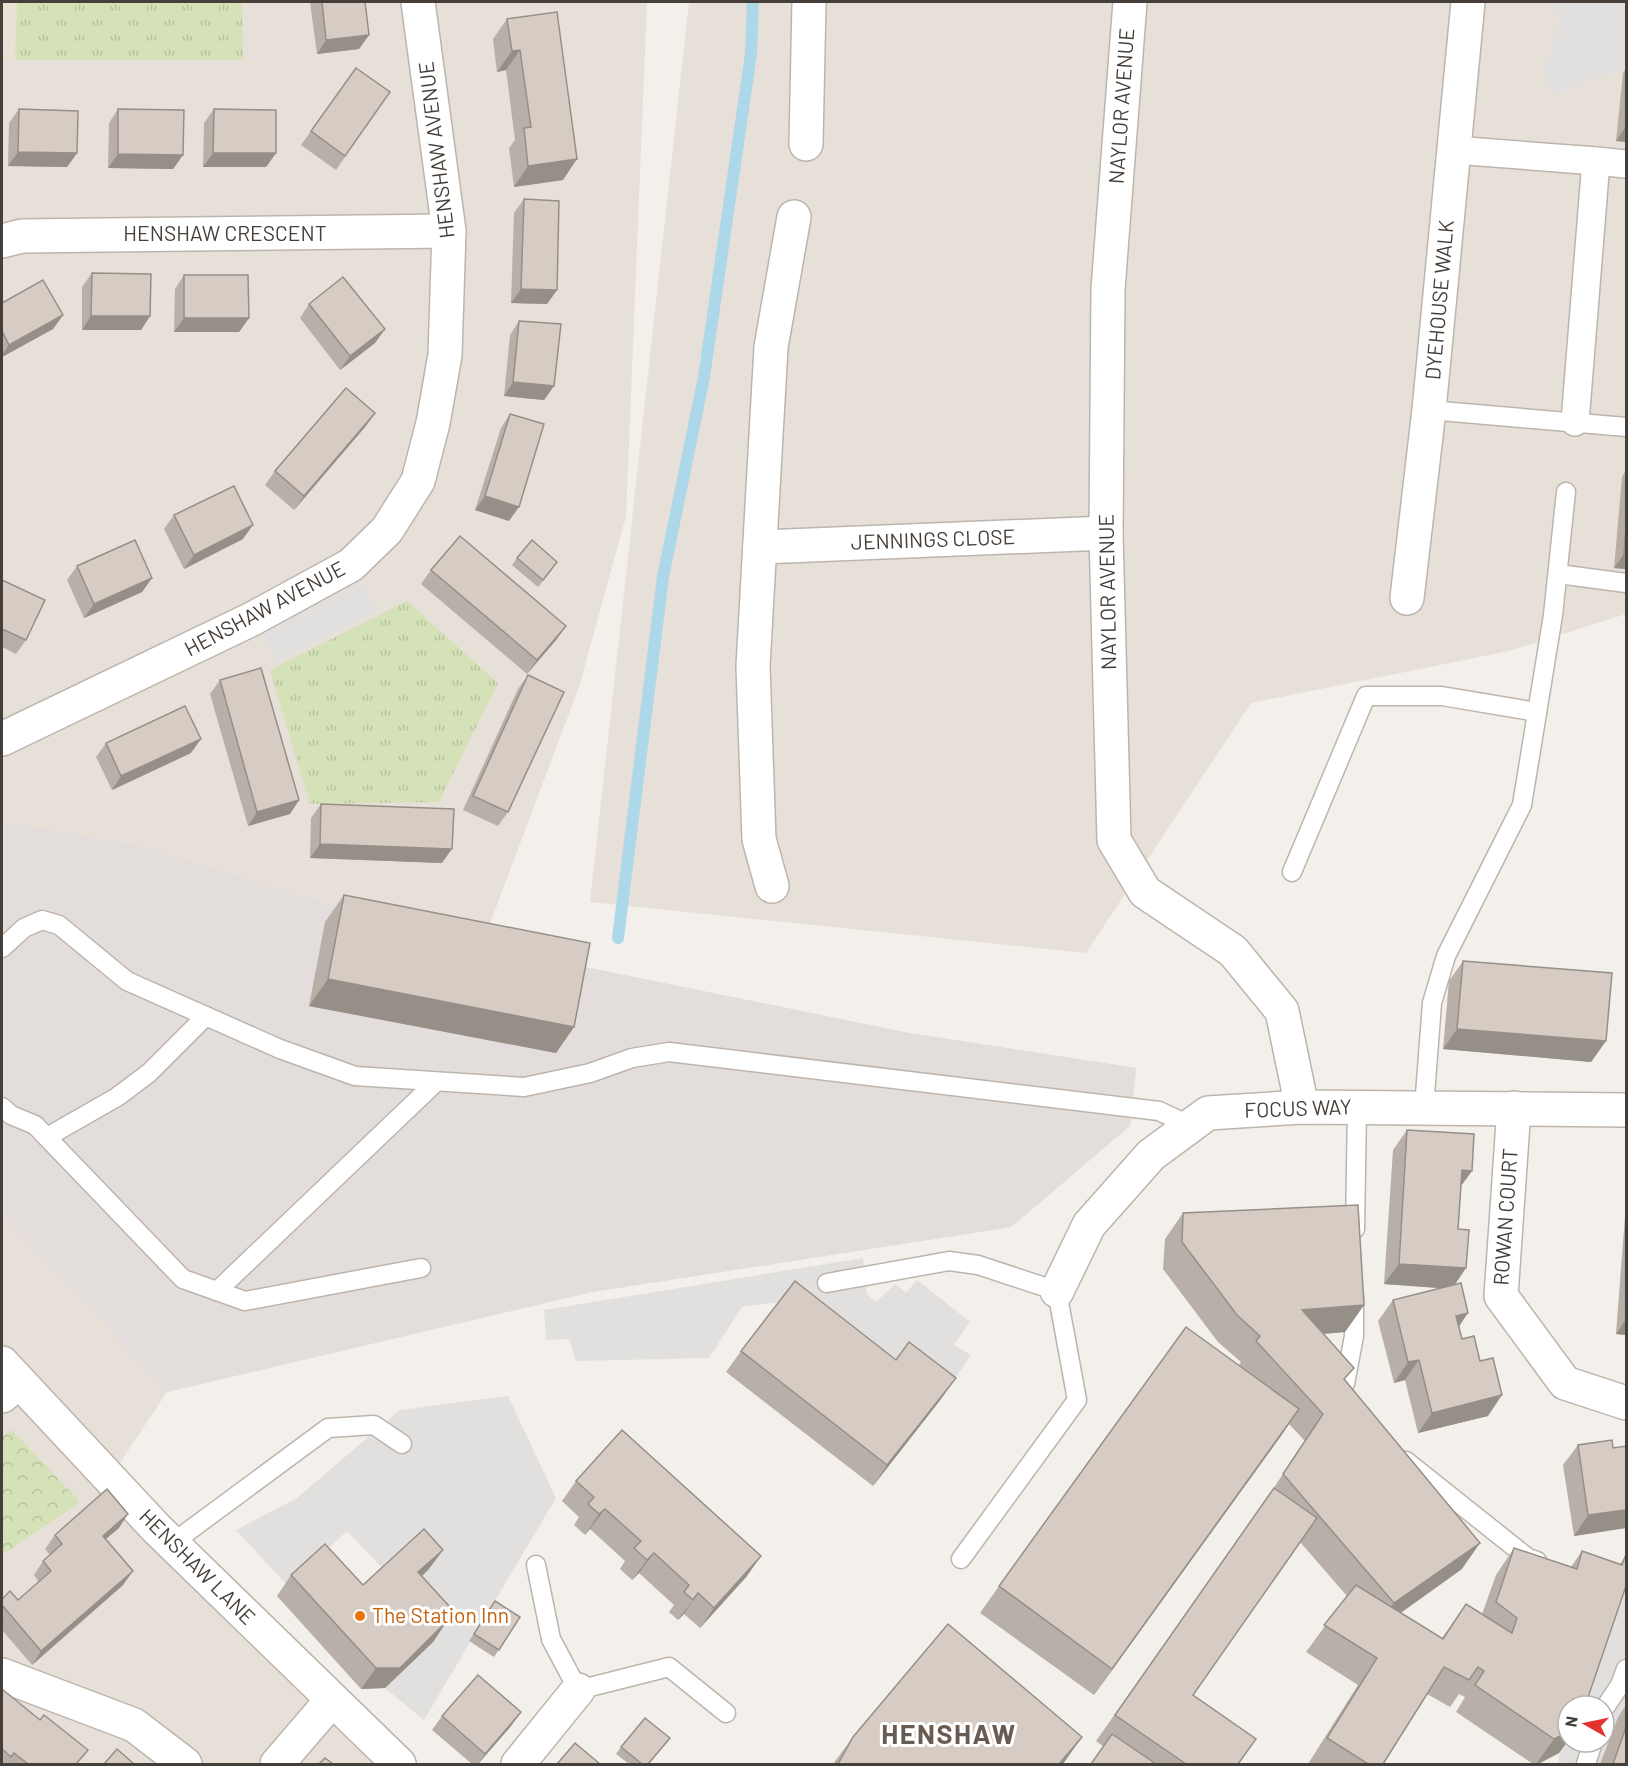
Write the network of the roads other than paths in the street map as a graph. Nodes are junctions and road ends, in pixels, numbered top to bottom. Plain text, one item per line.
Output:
1 (418, 2) edge
2 (809, 2) edge
3 (1130, 2) edge
4 (1468, 2) edge
5 (806, 144) dead end
6 (1454, 150) junction
7 (1596, 161) junction
8 (1626, 164) edge
9 (794, 217) dead end
10 (449, 231) junction
11 (2, 241) edge
12 (1429, 410) junction
13 (1575, 422) junction
14 (1626, 427) edge
15 (1566, 492) dead end
16 (1106, 533) junction
17 (760, 547) junction
18 (1558, 574) junction
19 (1626, 583) edge
20 (1407, 598) dead end
21 (1537, 712) junction
22 (2, 740) edge
23 (1292, 872) dead end
24 (772, 886) dead end
25 (2, 948) edge
26 (206, 1016) junction
27 (436, 1082) junction
28 (2, 1107) edge
29 (1302, 1107) junction
30 (1357, 1108) junction
31 (1424, 1108) junction
32 (1514, 1108) junction
33 (1626, 1110) edge
34 (1191, 1126) junction
35 (47, 1137) junction
36 (1355, 1245) edge
37 (421, 1268) dead end
38 (1354, 1279) edge
39 (827, 1283) dead end
40 (217, 1291) junction
41 (1057, 1292) junction
42 (7, 1380) edge
43 (1626, 1403) edge
44 (1346, 1405) edge
45 (402, 1444) dead end
46 (1391, 1449) edge
47 (171, 1544) junction
48 (962, 1559) dead end
49 (536, 1565) dead end
50 (1559, 1568) edge
51 (1626, 1669) edge
52 (2, 1675) edge
53 (578, 1690) junction
54 (1616, 1698) edge
55 (332, 1700) junction
56 (726, 1713) dead end
57 (185, 1764) edge
58 (278, 1764) edge
59 (399, 1764) edge
60 (518, 1764) edge

1 - 10 street, HENSHAW AVENUE
2 - 5 street
3 - 16 street, NAYLOR AVENUE
4 - 6 street, DYEHOUSE WALK
6 - 7 street
6 - 12 street, DYEHOUSE WALK
7 - 8 street
7 - 13 street
9 - 17 street
10 - 11 street, HENSHAW CRESCENT
10 - 22 street, HENSHAW AVENUE
12 - 13 lane
12 - 20 street, DYEHOUSE WALK
13 - 14 lane
15 - 18 lane
16 - 17 street, JENNINGS CLOSE
16 - 29 street, NAYLOR AVENUE
17 - 24 street
18 - 19 lane
18 - 21 lane
21 - 23 lane
21 - 31 lane
25 - 26 lane
26 - 27 lane
26 - 35 lane
27 - 34 lane
27 - 40 lane
28 - 35 lane
29 - 30 street, FOCUS WAY
29 - 34 street, FOCUS WAY
30 - 31 street, FOCUS WAY
30 - 36 lane
31 - 32 street, FOCUS WAY
32 - 33 street, FOCUS WAY
32 - 43 street, ROWAN COURT
34 - 41 street, FOCUS WAY
35 - 40 lane
37 - 40 lane
38 - 44 lane
39 - 41 lane
41 - 48 lane
42 - 47 street, HENSHAW LANE
45 - 47 lane
46 - 50 lane
47 - 55 street, HENSHAW LANE
49 - 53 lane
51 - 54 lane
52 - 57 street
53 - 56 lane
53 - 60 street
55 - 58 street
55 - 59 street, HENSHAW LANE

